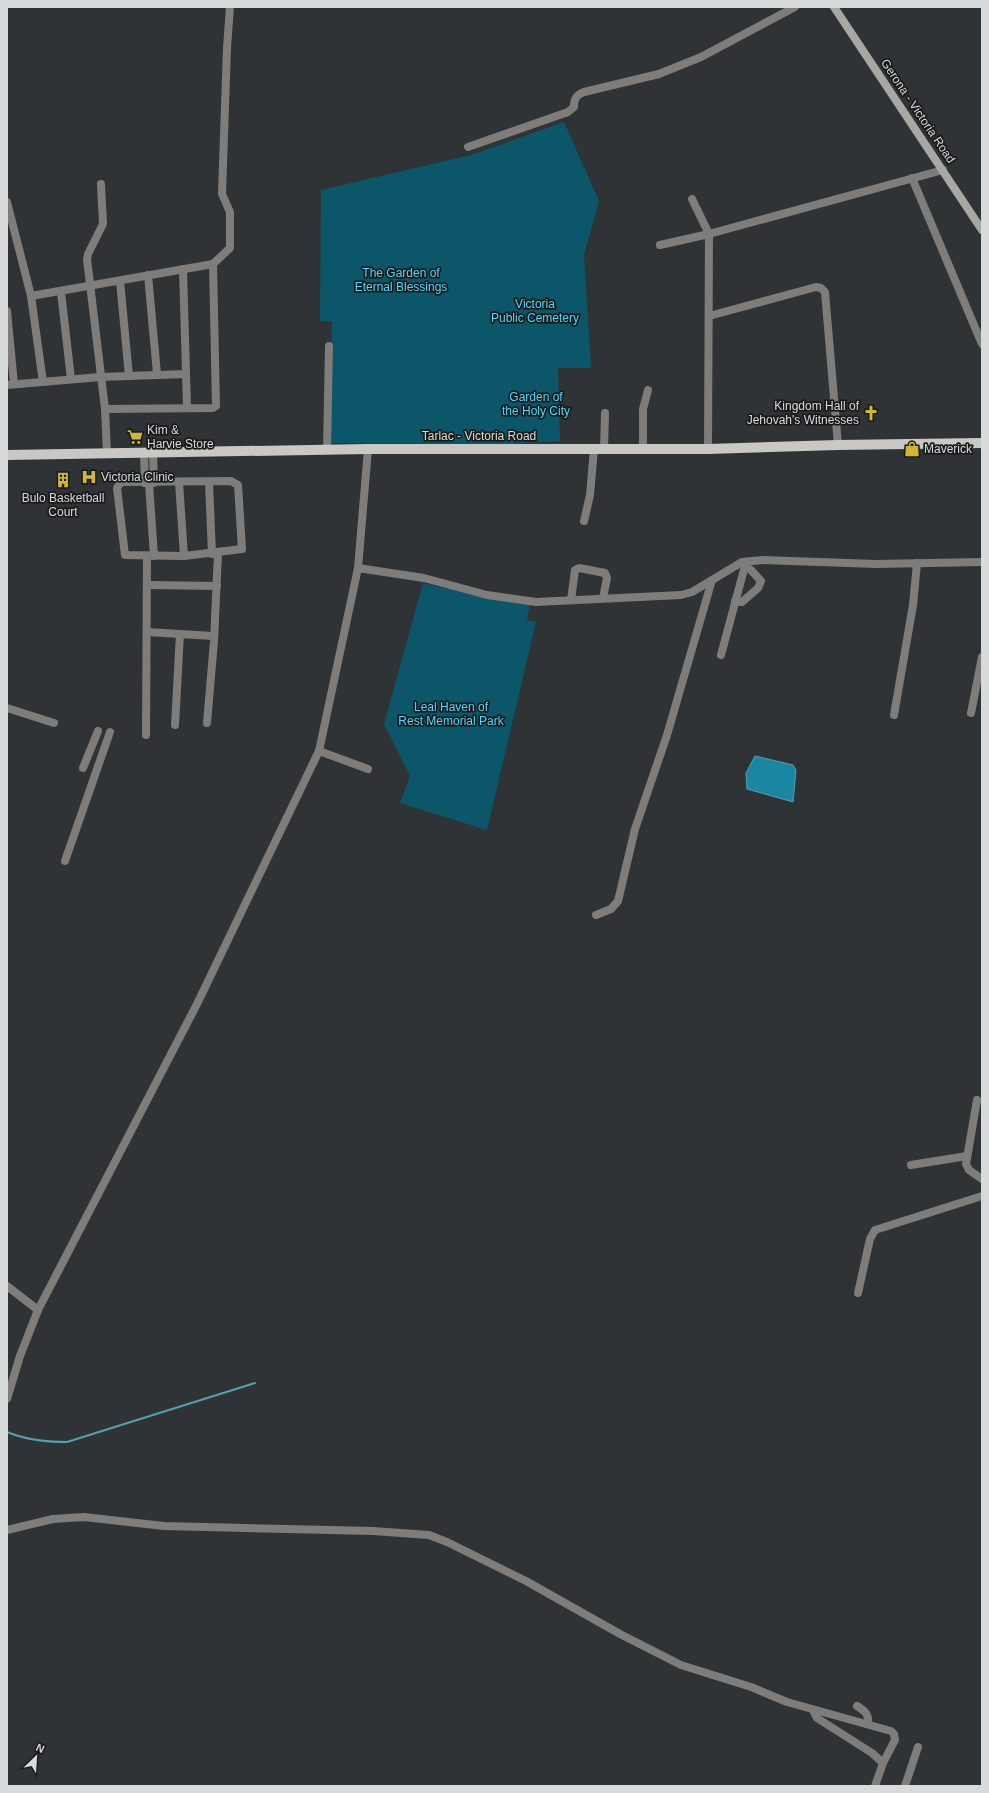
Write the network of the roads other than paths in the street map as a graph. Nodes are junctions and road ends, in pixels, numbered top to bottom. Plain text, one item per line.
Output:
1 (230, 7) edge
2 (795, 7) edge
3 (834, 7) edge
4 (468, 147) dead end
5 (943, 170) junction
6 (912, 178) junction
7 (101, 184) dead end
8 (692, 199) dead end
9 (7, 202) edge
10 (982, 230) edge
11 (709, 234) junction
12 (660, 245) dead end
13 (213, 264) junction
14 (183, 269) junction
15 (148, 275) junction
16 (120, 281) junction
17 (91, 287) junction
18 (61, 292) junction
19 (31, 296) junction
20 (7, 311) edge
21 (709, 316) junction
22 (982, 344) edge
23 (329, 346) dead end
24 (157, 374) junction
25 (186, 374) junction
26 (129, 376) junction
27 (100, 377) junction
28 (71, 379) junction
29 (43, 382) junction
30 (10, 385) edge
31 (648, 390) dead end
32 (187, 408) junction
33 (105, 409) junction
34 (605, 413) dead end
35 (982, 443) edge
36 (838, 445) junction
37 (368, 449) junction
38 (599, 449) junction
39 (643, 449) junction
40 (708, 449) junction
41 (327, 450) junction
42 (148, 453) junction
43 (107, 454) junction
44 (7, 455) edge
45 (179, 482) junction
46 (209, 482) junction
47 (149, 483) junction
48 (584, 521) dead end
49 (215, 553) junction
50 (150, 556) junction
51 (184, 556) junction
52 (982, 562) edge
53 (917, 563) junction
54 (745, 564) junction
55 (358, 568) junction
56 (712, 580) junction
57 (147, 585) junction
58 (217, 586) junction
59 (603, 598) junction
60 (571, 600) junction
61 (735, 601) junction
62 (147, 632) junction
63 (180, 634) junction
64 (213, 636) junction
65 (721, 655) dead end
66 (982, 657) edge
67 (7, 708) edge
68 (971, 713) dead end
69 (894, 715) dead end
70 (54, 723) dead end
71 (207, 723) dead end
72 (175, 725) dead end
73 (98, 730) dead end
74 (110, 732) dead end
75 (146, 735) dead end
76 (319, 751) junction
77 (83, 768) dead end
78 (368, 769) dead end
79 (65, 861) dead end
80 (596, 915) dead end
81 (977, 1100) dead end
82 (967, 1156) junction
83 (911, 1165) dead end
84 (982, 1179) edge
85 (982, 1196) edge
86 (7, 1286) edge
87 (858, 1293) dead end
88 (38, 1310) junction
89 (7, 1399) edge
90 (7, 1530) edge
91 (856, 1706) dead end
92 (813, 1710) junction
93 (868, 1724) junction
94 (918, 1748) dead end
95 (883, 1763) junction
96 (875, 1786) edge
97 (906, 1786) edge

1 - 13 street
2 - 4 street
3 - 5 main road, Gerona - Victoria Road
5 - 6 street
5 - 10 main road, Gerona - Victoria Road
6 - 11 street
6 - 22 street
7 - 17 street
8 - 11 street
9 - 19 street
11 - 12 street
11 - 21 street
13 - 14 street
13 - 32 street
14 - 15 street
14 - 25 street
15 - 16 street
15 - 24 street
16 - 17 street
16 - 26 street
17 - 18 street
17 - 27 street
18 - 19 street
18 - 28 street
19 - 29 street
20 - 30 street
21 - 36 street
21 - 40 street
23 - 41 street
24 - 25 street
24 - 26 street
25 - 32 street
26 - 27 street
27 - 28 street
27 - 33 street
28 - 29 street
29 - 30 street
31 - 39 street
32 - 33 street
33 - 43 street
34 - 38 street
35 - 36 main road, Tarlac - Victoria Road
36 - 40 main road, Tarlac - Victoria Road
37 - 38 main road, Tarlac - Victoria Road
37 - 41 main road, Tarlac - Victoria Road
37 - 55 street
38 - 39 main road, Tarlac - Victoria Road
38 - 48 street
39 - 40 main road, Tarlac - Victoria Road
41 - 42 main road, Tarlac - Victoria Road
42 - 43 main road, Tarlac - Victoria Road
42 - 47 street
43 - 44 main road, Tarlac - Victoria Road
45 - 46 street
45 - 47 street
45 - 51 street
46 - 49 street
46 - 49 street
47 - 50 street
47 - 50 street
49 - 51 street
49 - 58 street
50 - 51 street
50 - 57 street
52 - 53 street
53 - 54 street
53 - 69 street
54 - 56 street
54 - 61 street
54 - 61 street
55 - 60 street
55 - 76 street
56 - 59 street
56 - 80 street
57 - 58 street
57 - 62 street
58 - 64 street
59 - 60 street
59 - 60 street
61 - 65 street
62 - 63 street
62 - 75 street
63 - 64 street
63 - 72 street
64 - 71 street
66 - 68 street
67 - 70 street
73 - 77 street
74 - 79 street
76 - 78 street
76 - 88 street
81 - 82 street
82 - 83 street
82 - 84 street
85 - 87 street
86 - 88 street
88 - 89 street
90 - 92 street
91 - 93 street
92 - 93 street
92 - 95 street
93 - 95 street
94 - 97 street
95 - 96 street

